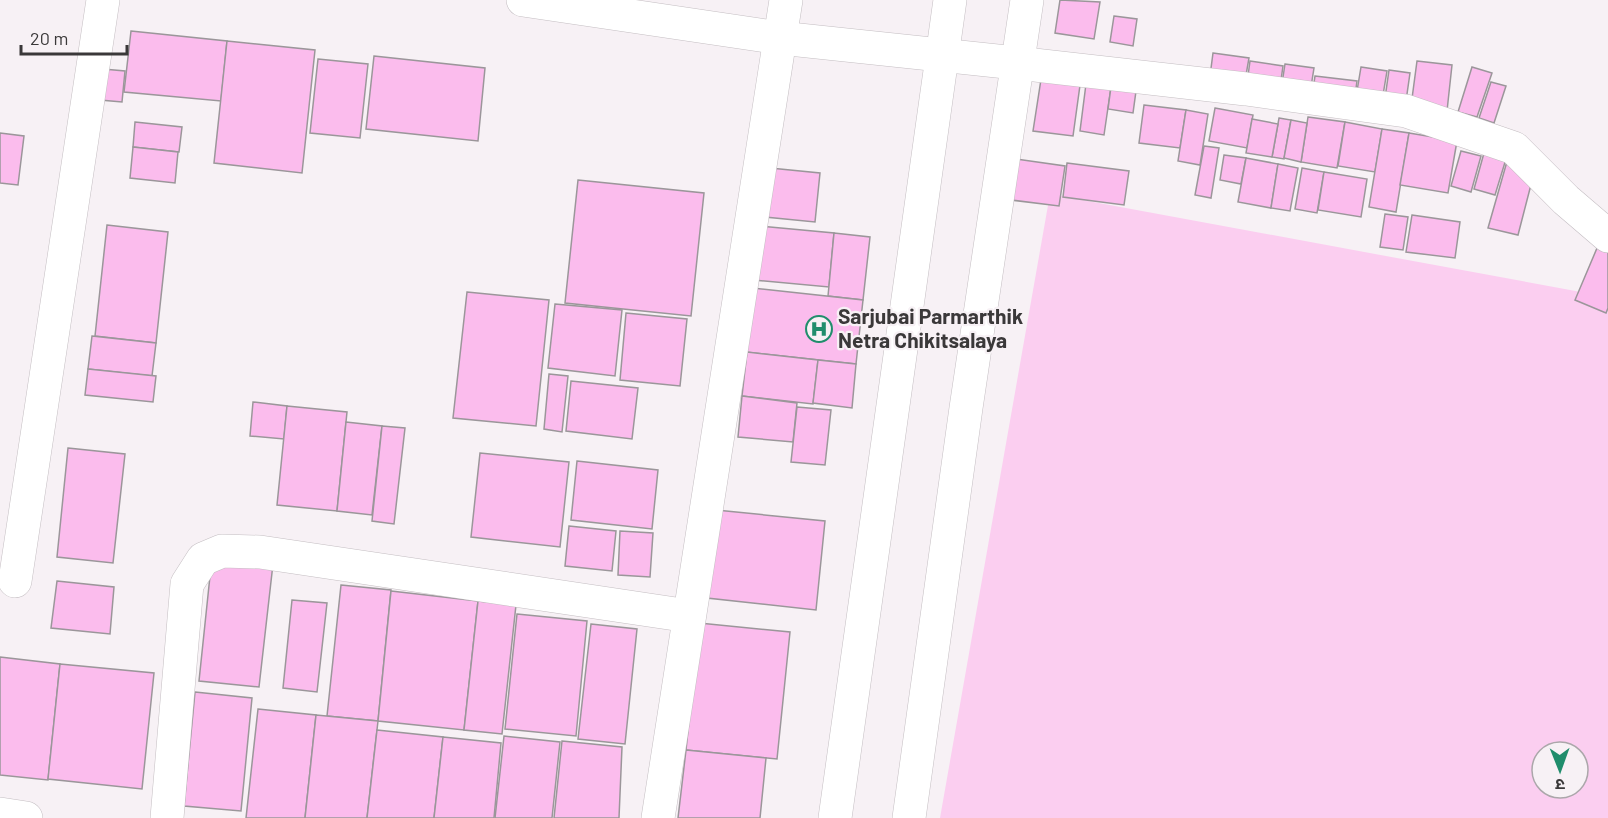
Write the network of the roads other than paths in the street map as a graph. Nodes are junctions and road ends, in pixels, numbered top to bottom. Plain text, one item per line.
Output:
1 (103, 0) edge
2 (523, 0) edge
3 (786, 0) edge
4 (950, 0) edge
5 (1027, 0) edge
6 (780, 38) junction
7 (944, 55) junction
8 (1016, 63) junction
9 (1608, 236) edge
10 (15, 581) dead end
11 (689, 616) junction
12 (0, 814) edge
13 (26, 818) edge
14 (167, 818) edge
15 (658, 818) edge
16 (835, 818) edge
17 (909, 818) edge

1 - 10 street
2 - 6 street
3 - 6 street
4 - 7 street
5 - 8 street
6 - 7 street
6 - 11 street
7 - 8 street
7 - 16 street
8 - 9 street
8 - 17 street
11 - 14 street
11 - 15 street
12 - 13 street

